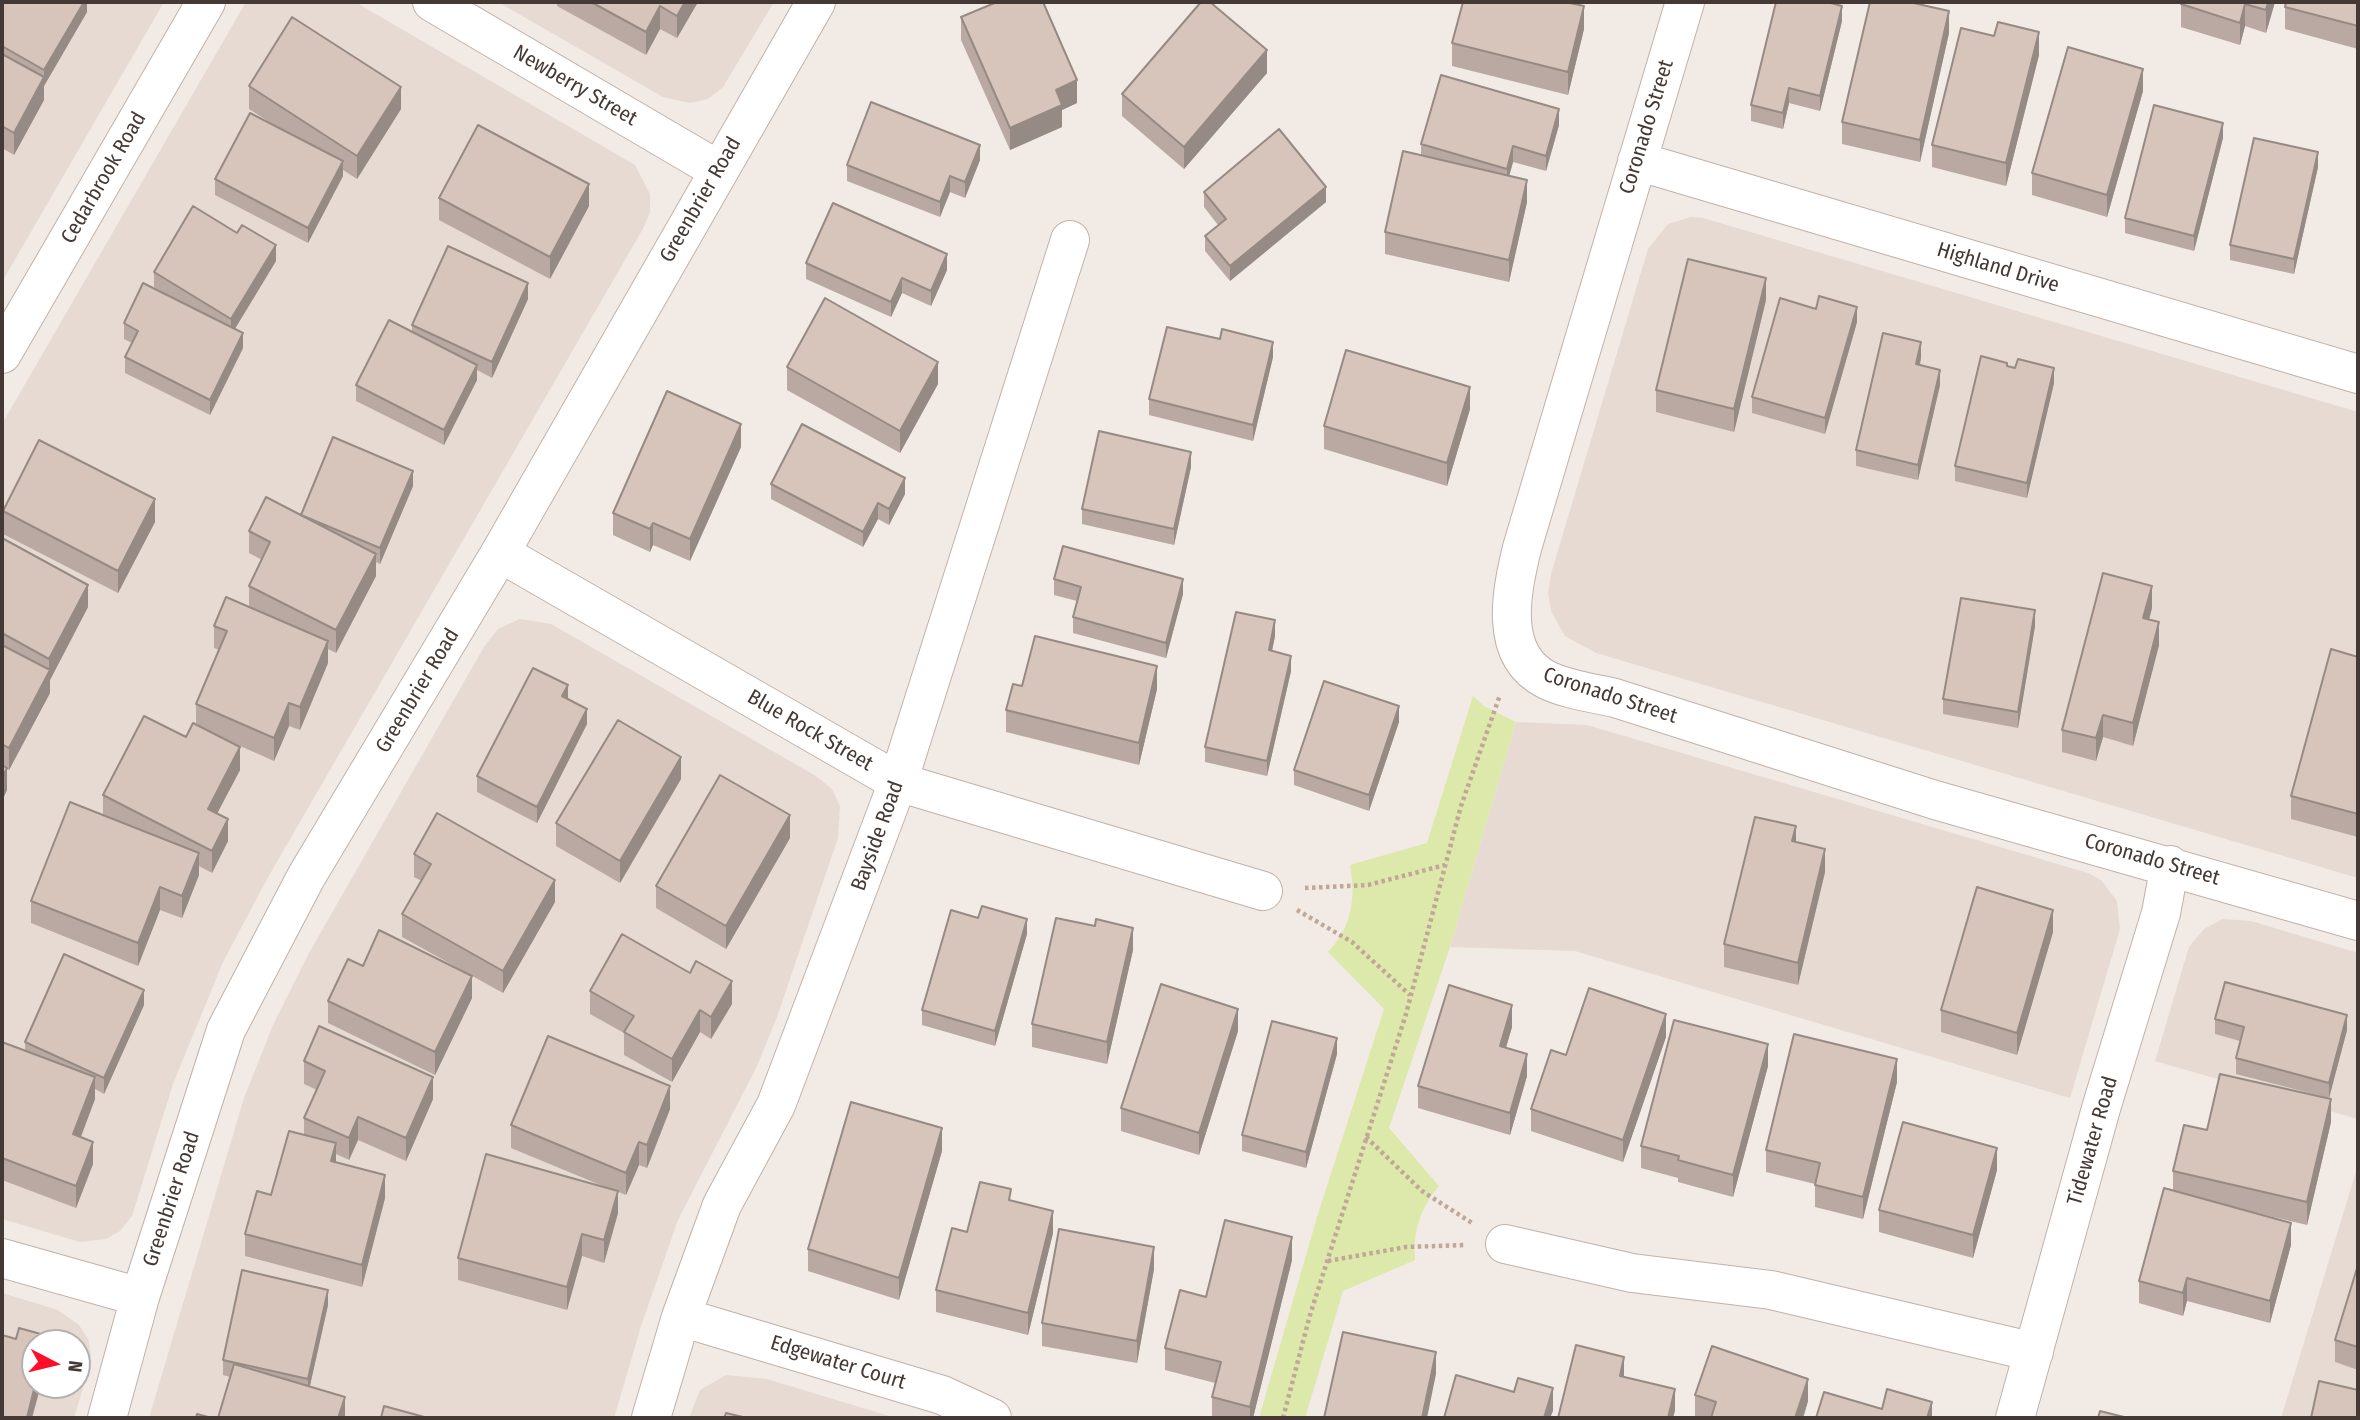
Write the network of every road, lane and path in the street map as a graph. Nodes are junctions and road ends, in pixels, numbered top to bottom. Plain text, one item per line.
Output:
1 (206, 2) edge
2 (432, 2) edge
3 (816, 2) edge
4 (1685, 2) edge
5 (1637, 161) junction
6 (718, 170) junction
7 (1070, 240) dead end
8 (2, 354) edge
9 (2358, 374) edge
10 (500, 553) junction
11 (1516, 646) junction
12 (898, 782) junction
13 (1445, 865) junction
14 (2170, 865) junction
15 (1263, 891) junction
16 (2358, 921) edge
17 (1410, 995) junction
18 (1366, 1137) junction
19 (1505, 1244) junction
20 (2, 1258) edge
21 (1328, 1261) junction
22 (140, 1297) junction
23 (681, 1317) junction
24 (2034, 1352) junction
25 (107, 1418) edge
26 (651, 1418) edge
27 (992, 1418) edge
28 (1283, 1418) edge
29 (2015, 1418) edge

1 - 8 street, Cedarbrook Road
2 - 6 street, Newberry Street
3 - 6 street, Greenbrier Road
4 - 5 street, Coronado Street
5 - 9 street, Highland Drive
5 - 11 street, Coronado Street
6 - 10 street, Greenbrier Road
7 - 12 street, Bayside Road
10 - 12 street, Blue Rock Street
10 - 22 street, Greenbrier Road
11 - 13 path
11 - 14 street, Coronado Street
12 - 15 street, Blue Rock Street
12 - 23 street, Bayside Road
13 - 15 path
13 - 17 path
14 - 16 street, Coronado Street
14 - 24 street, Tidewater Road
15 - 17 path
17 - 18 path
18 - 19 path
18 - 21 path
19 - 21 path
19 - 24 street
20 - 22 street
21 - 28 path
22 - 25 street, Greenbrier Road
23 - 26 street, Bayside Road
23 - 27 street, Edgewater Court
24 - 29 street, Tidewater Road

